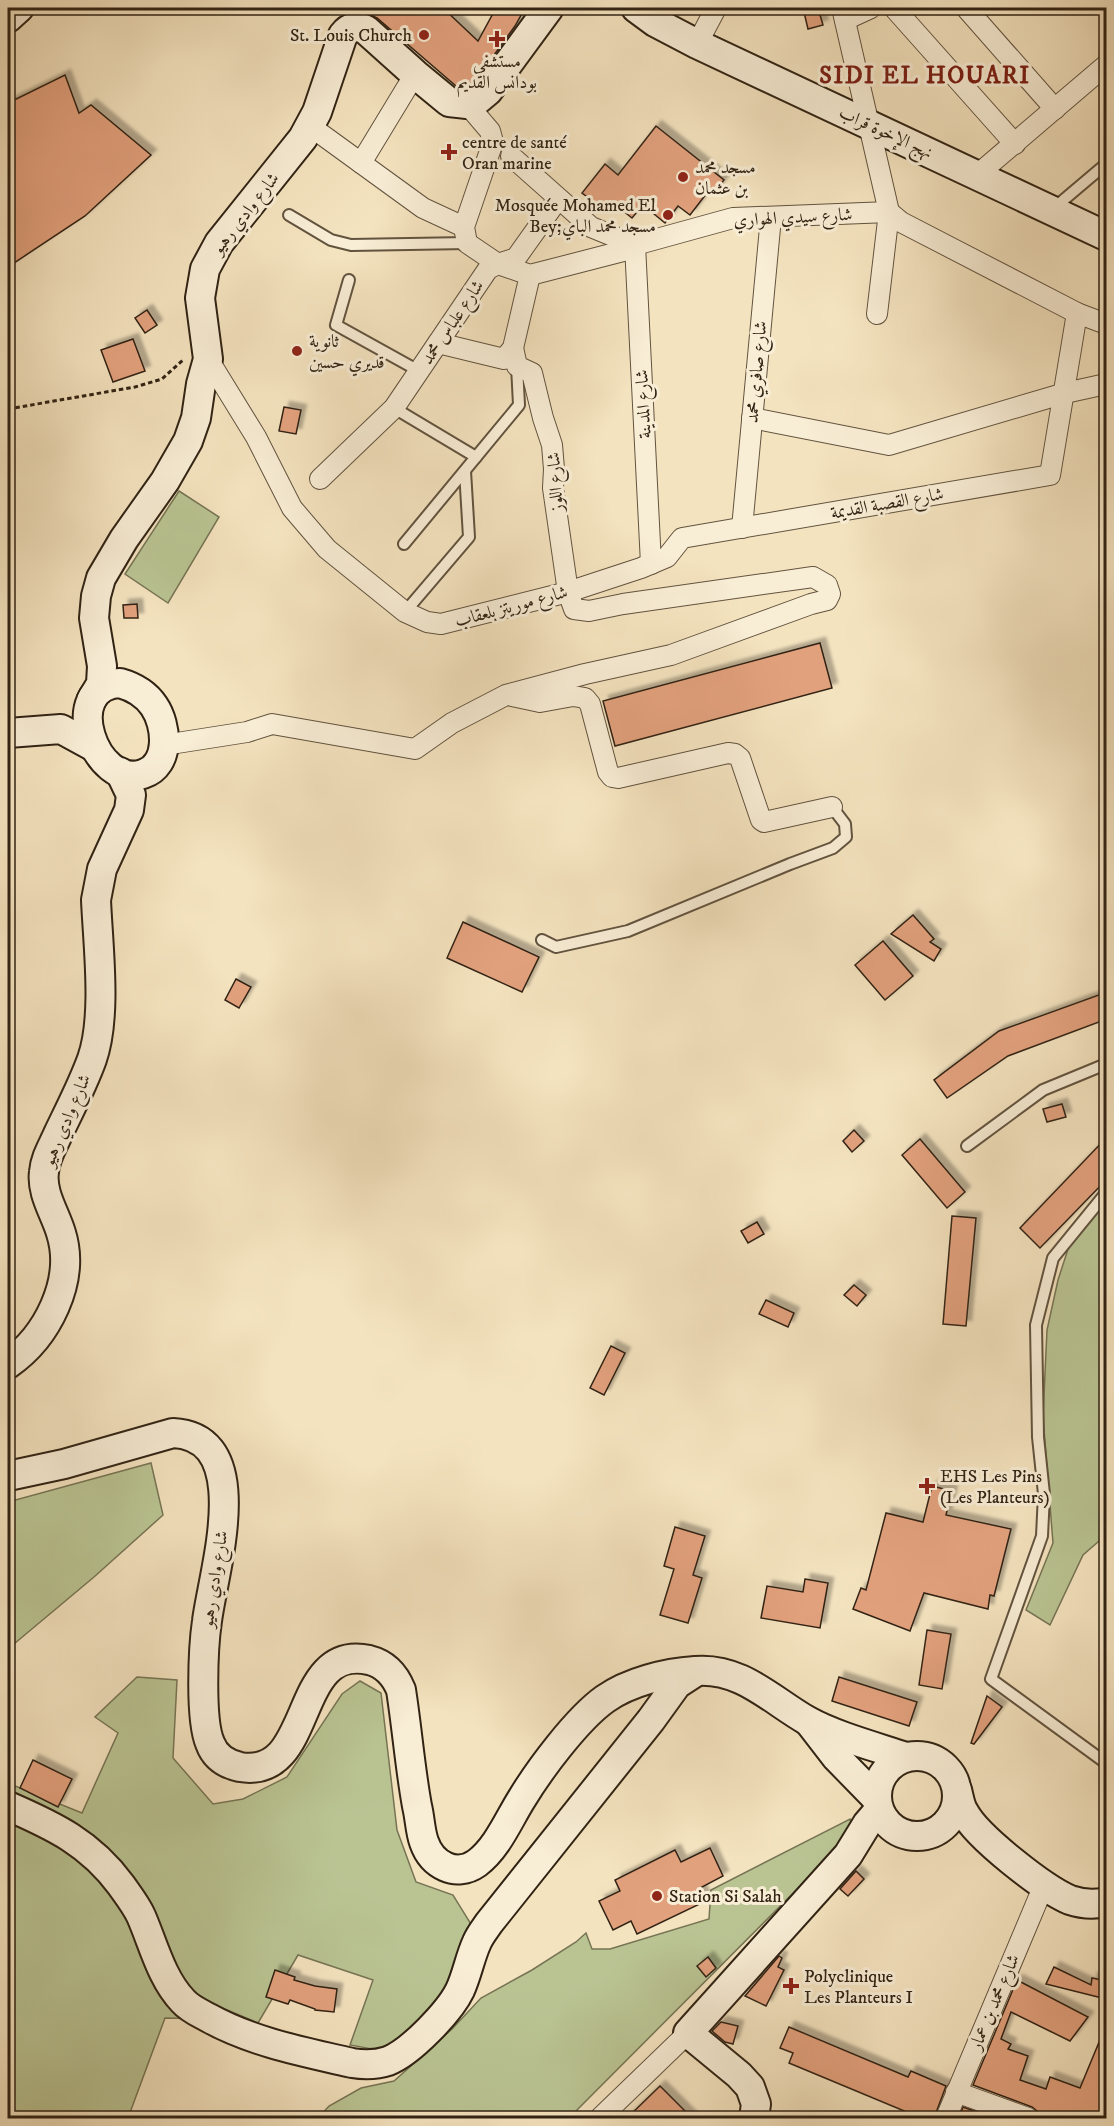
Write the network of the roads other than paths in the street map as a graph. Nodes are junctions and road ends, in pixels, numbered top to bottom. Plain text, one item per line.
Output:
1 (19, 8) edge
2 (549, 8) edge
3 (636, 8) edge
4 (716, 8) edge
5 (871, 8) edge
6 (894, 8) edge
7 (966, 8) edge
8 (844, 14) edge
9 (8, 18) edge
10 (697, 44) junction
11 (1107, 65) edge
12 (415, 74) junction
13 (466, 104) junction
14 (1055, 109) junction
15 (870, 125) junction
16 (310, 126) junction
17 (1015, 144) junction
18 (511, 156) dead end
19 (362, 163) junction
20 (1107, 164) edge
21 (977, 176) junction
22 (558, 199) junction
23 (1051, 210) junction
24 (889, 212) junction
25 (289, 215) dead end
26 (771, 217) junction
27 (466, 235) junction
28 (1107, 236) edge
29 (635, 245) junction
30 (498, 264) junction
31 (530, 275) junction
32 (349, 280) dead end
33 (1077, 313) junction
34 (877, 314) dead end
35 (1107, 324) edge
36 (438, 342) junction
37 (207, 349) junction
38 (515, 357) junction
39 (419, 371) junction
40 (1107, 384) edge
41 (1065, 393) junction
42 (394, 408) junction
43 (752, 418) junction
44 (476, 457) junction
45 (465, 471) junction
46 (320, 479) dead end
47 (742, 528) junction
48 (404, 544) dead end
49 (651, 564) junction
50 (568, 592) junction
51 (405, 612) junction
52 (94, 618) junction
53 (128, 686) junction
54 (506, 695) junction
55 (92, 701) junction
56 (8, 725) edge
57 (8, 733) edge
58 (94, 747) junction
59 (160, 755) junction
60 (120, 771) junction
61 (832, 807) joint
62 (97, 927) junction
63 (542, 940) dead end
64 (1107, 1064) edge
65 (967, 1146) dead end
66 (1107, 1193) edge
67 (8, 1364) edge
68 (8, 1476) edge
69 (697, 1671) junction
70 (809, 1722) junction
71 (906, 1757) junction
72 (1107, 1763) edge
73 (957, 1790) junction
74 (878, 1804) junction
75 (8, 1806) edge
76 (912, 1834) junction
77 (999, 1851) junction
78 (848, 1855) junction
79 (1044, 1885) junction
80 (1107, 1902) edge
81 (688, 2033) junction
82 (956, 2092) junction
83 (600, 2118) edge
84 (754, 2118) edge
85 (946, 2118) edge
86 (1029, 2118) edge

1 - 9 street
2 - 13 street
3 - 10 street, نهج الإخوة قراب
4 - 10 street
5 - 8 street
6 - 17 street
7 - 14 street
8 - 15 street
10 - 15 street, نهج الإخوة قراب
11 - 14 street
12 - 13 street
12 - 16 street, شارع وادي رهيو
12 - 19 street
13 - 27 street
14 - 17 street
15 - 21 street, نهج الإخوة قراب
15 - 24 street
16 - 19 street
16 - 37 street, شارع وادي رهيو
17 - 21 street
18 - 22 street
19 - 27 street
20 - 23 lane
21 - 23 street, نهج الإخوة قراب
22 - 29 street
22 - 30 street, شارع علباس محمد
23 - 28 street, نهج الإخوة قراب
24 - 26 street, شارع سيدي الهواري
24 - 33 street
24 - 34 street
25 - 27 lane
26 - 29 street, شارع سيدي الهواري
26 - 43 street, شارع صافري محمد
27 - 30 street
29 - 31 street, شارع سيدي الهواري
29 - 49 street, شارع المدينة
30 - 31 street
30 - 36 street, شارع علباس محمد
31 - 38 street
32 - 39 lane, شارع علباس محمد
33 - 35 street
33 - 41 street, شارع القصبة القديمة
36 - 38 street
36 - 39 street, شارع علباس محمد
37 - 51 street, شارع موريتز بلعقاب
37 - 52 street, شارع وادي رهيو
38 - 44 lane
38 - 50 street, شارع اللوز
39 - 42 street, شارع علباس محمد
40 - 41 street
41 - 43 street
41 - 47 street, شارع القصبة القديمة
42 - 44 lane
42 - 46 street, شارع علباس محمد
43 - 47 street, شارع صافري محمد
44 - 45 lane
45 - 48 lane
45 - 51 lane
47 - 49 street, شارع القصبة القديمة
49 - 50 street, شارع موريتز بلعقاب
50 - 51 street, شارع موريتز بلعقاب
50 - 54 street
52 - 53 street
52 - 55 street, شارع وادي رهيو
53 - 55 street
53 - 59 street
54 - 59 street
54 - 61 street
55 - 56 street
55 - 58 street
57 - 58 street
58 - 60 street
59 - 60 street
59 - 62 street, شارع وادي رهيو
60 - 62 street, شارع وادي رهيو
61 - 63 lane
62 - 67 street, شارع وادي رهيو
64 - 65 lane
66 - 72 lane
68 - 69 street, شارع وادي رهيو
69 - 70 street
69 - 75 street
70 - 71 street
70 - 74 street
71 - 73 street
71 - 74 street
73 - 76 street
73 - 77 street
74 - 76 street
74 - 78 street
76 - 77 street
76 - 78 street
77 - 79 street
78 - 81 street
79 - 80 street
79 - 82 street, شارع محمد بن عمار
81 - 83 street
81 - 84 street
82 - 85 street, شارع محمد بن عمار
82 - 86 street

